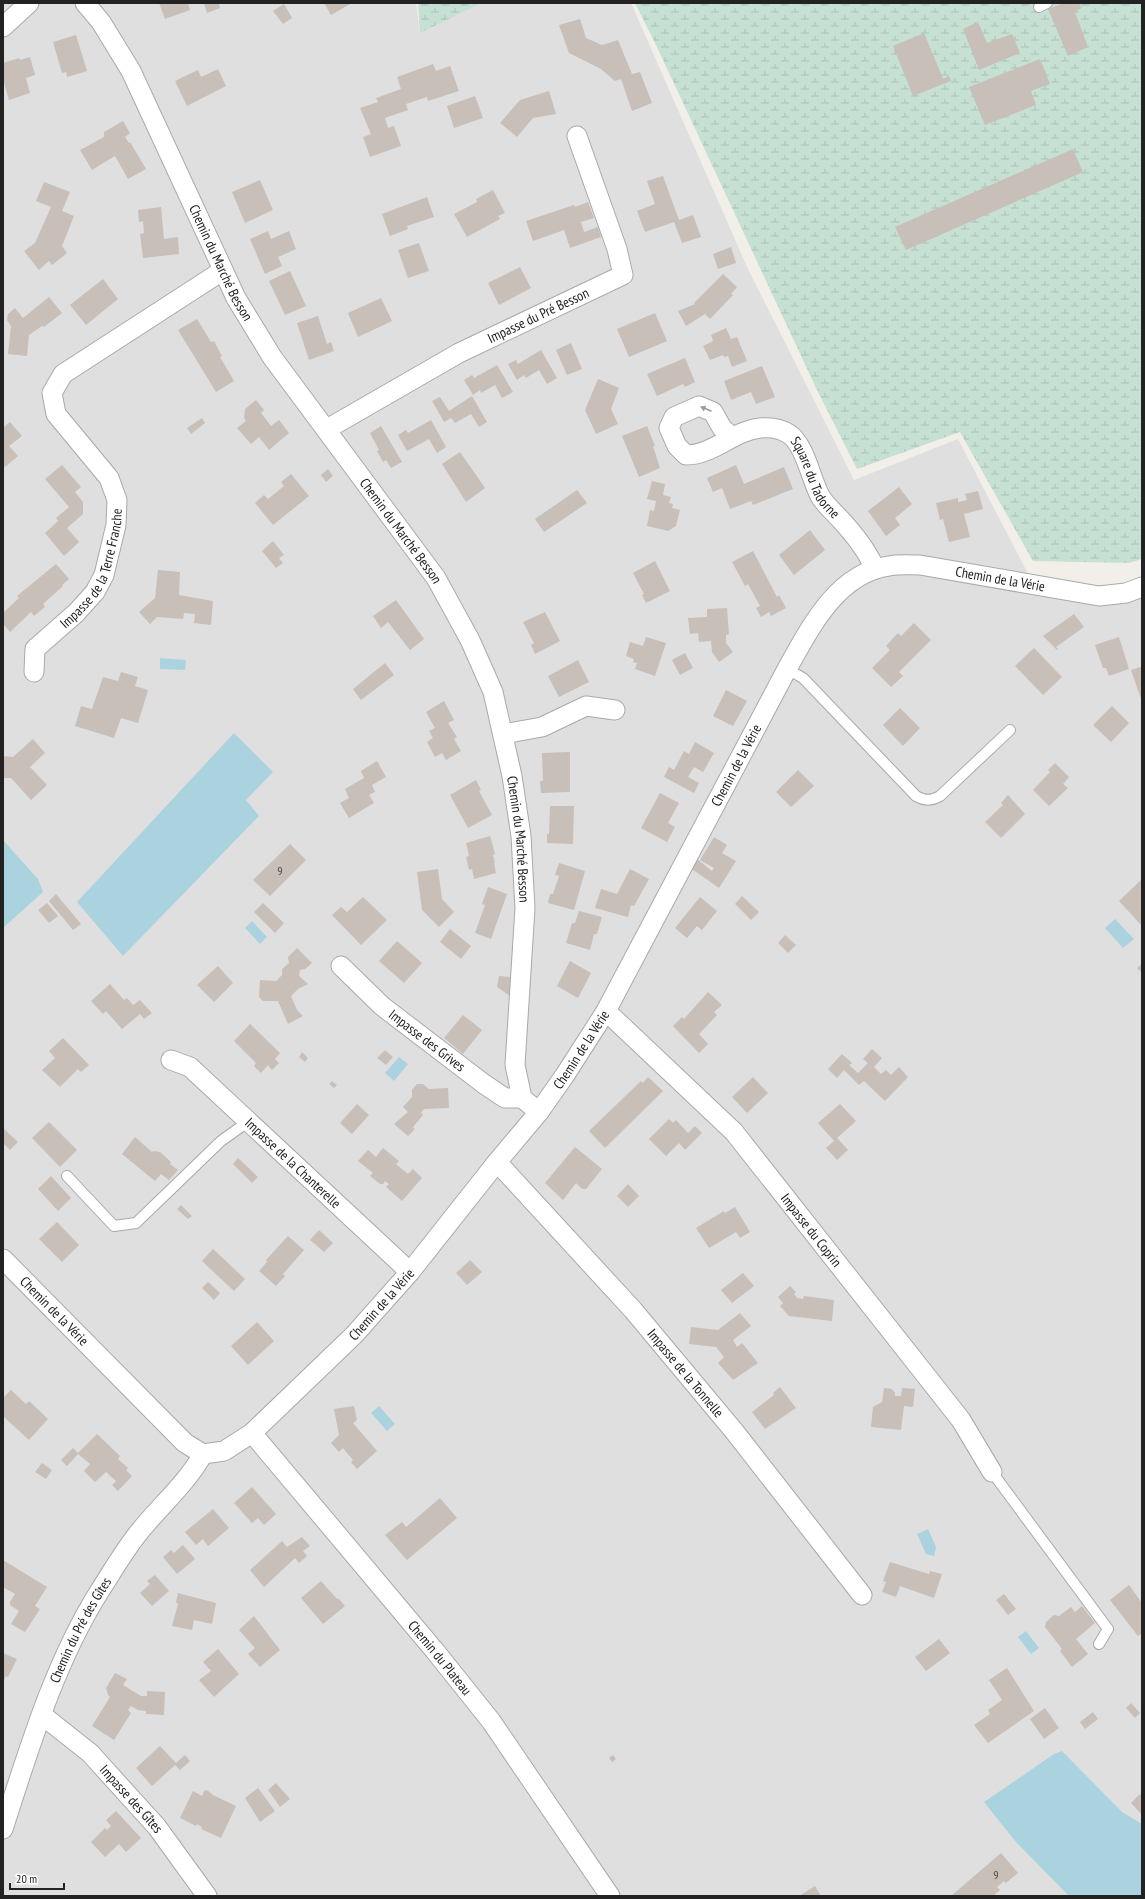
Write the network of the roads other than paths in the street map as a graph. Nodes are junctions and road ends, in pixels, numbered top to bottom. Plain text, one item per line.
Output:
1 (29, 3) edge
2 (85, 3) edge
3 (3, 27) edge
4 (577, 136) dead end
5 (222, 271) junction
6 (327, 430) junction
7 (732, 437) dead end
8 (875, 569) junction
9 (1142, 587) edge
10 (787, 668) junction
11 (34, 672) dead end
12 (615, 710) dead end
13 (1010, 730) dead end
14 (502, 734) junction
15 (341, 966) dead end
16 (606, 1011) junction
17 (171, 1060) dead end
18 (522, 1098) junction
19 (539, 1112) junction
20 (249, 1121) junction
21 (497, 1162) junction
22 (67, 1176) dead end
23 (3, 1259) edge
24 (410, 1272) junction
25 (252, 1433) junction
26 (203, 1454) junction
27 (992, 1472) joint
28 (862, 1595) dead end
29 (1099, 1644) dead end
30 (42, 1715) junction
31 (3, 1830) edge
32 (207, 1896) edge
33 (610, 1896) edge

1 - 3 street
2 - 5 street, Chemin du Marché Besson
4 - 6 street, Impasse du Pré Besson
5 - 6 street, Chemin du Marché Besson
5 - 11 street, Impasse de la Terre Franche
6 - 14 street, Chemin du Marché Besson
7 - 8 street, Square du Tadorne
8 - 9 street, Chemin de la Vérie
8 - 10 street, Chemin de la Vérie
10 - 13 lane
10 - 16 street, Chemin de la Vérie
12 - 14 street
14 - 18 street, Chemin du Marché Besson
15 - 18 street, Impasse des Grives
16 - 19 street, Chemin de la Vérie
16 - 27 street, Impasse du Coprin
17 - 20 street, Impasse de la Chanterelle
18 - 19 street
19 - 21 street, Chemin de la Vérie
20 - 22 lane
20 - 24 street, Impasse de la Chanterelle
21 - 24 street, Chemin de la Vérie
21 - 28 street, Impasse de la Tonnelle
23 - 26 street, Chemin de la Vérie
24 - 25 street, Chemin de la Vérie
25 - 26 street, Chemin de la Vérie
25 - 33 street, Chemin du Plateau
26 - 30 street, Chemin du Pré des Gîtes
27 - 29 lane
30 - 31 street, Chemin du Pré des Gîtes
30 - 32 street, Impasse des Gîtes

